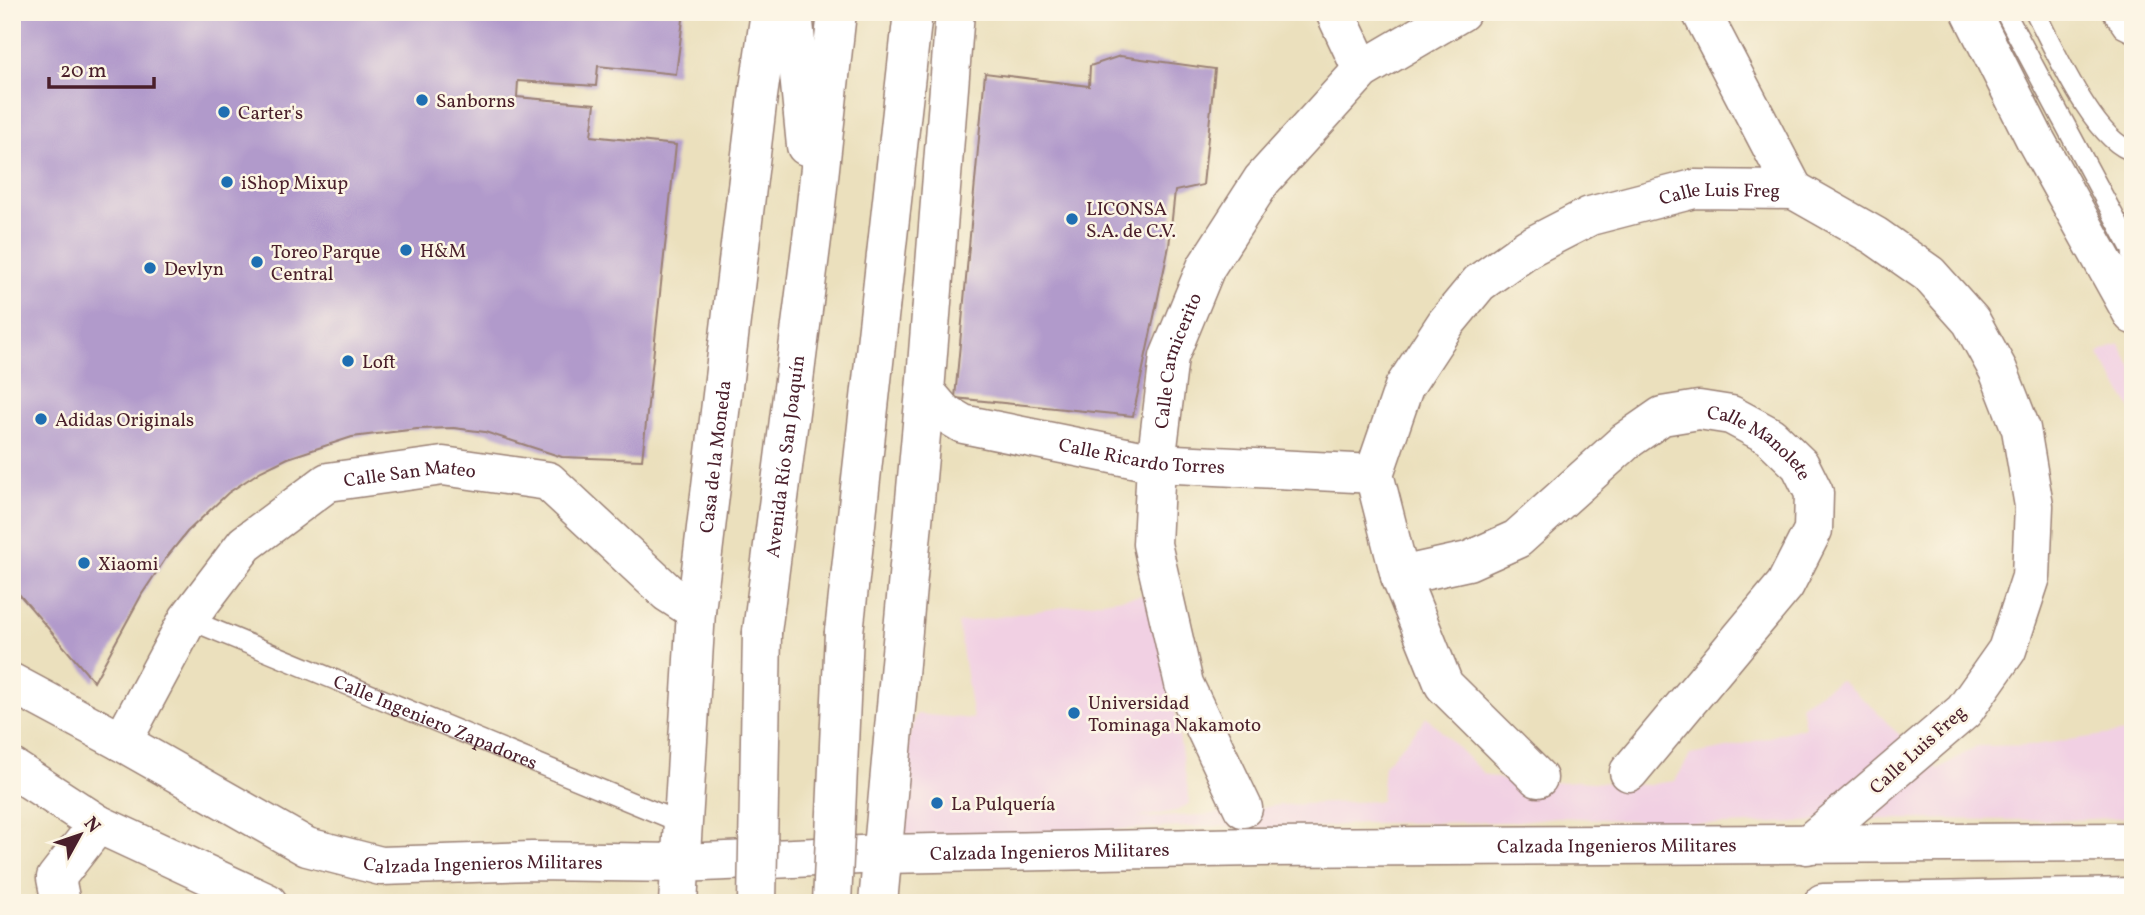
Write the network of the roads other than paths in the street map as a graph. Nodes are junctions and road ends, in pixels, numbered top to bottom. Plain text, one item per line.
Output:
1 (771, 12) edge
2 (793, 12) edge
3 (837, 12) edge
4 (913, 12) edge
5 (955, 12) edge
6 (1335, 12) edge
7 (1701, 12) edge
8 (1970, 12) edge
9 (2005, 12) edge
10 (2035, 12) edge
11 (2112, 12) edge
12 (1456, 13) edge
13 (2133, 33) edge
14 (1362, 71) junction
15 (2133, 151) edge
16 (1794, 190) junction
17 (814, 223) junction
18 (2133, 263) edge
19 (2133, 315) edge
20 (925, 391) junction
21 (1156, 463) junction
22 (1374, 474) junction
23 (1400, 576) junction
24 (696, 611) junction
25 (188, 619) junction
26 (12, 684) edge
27 (122, 742) junction
28 (12, 768) edge
29 (1629, 772) dead end
30 (1538, 779) dead end
31 (1243, 808) dead end
32 (98, 824) junction
33 (684, 824) junction
34 (2133, 842) edge
35 (1807, 845) junction
36 (883, 854) junction
37 (681, 863) junction
38 (2133, 897) edge
39 (61, 903) edge
40 (268, 903) edge
41 (678, 903) edge
42 (757, 903) edge
43 (832, 903) edge
44 (878, 903) edge
45 (1823, 903) edge

1 - 24 main road, Casa de la Moneda
2 - 17 main road
3 - 17 main road, Avenida Río San Joaquín
4 - 43 main road, bridge
5 - 20 main road
6 - 14 main road
7 - 16 main road
8 - 19 main road
9 - 18 lane
10 - 15 lane
11 - 13 lane
12 - 14 main road, Calle Carnicerito
14 - 21 main road, Calle Carnicerito
16 - 22 main road, Calle Luis Freg
16 - 35 main road, Calle Luis Freg
17 - 42 main road, Avenida Río San Joaquín, bridge
20 - 21 main road, Calle Ricardo Torres
20 - 36 main road
21 - 22 main road, Calle Ricardo Torres
21 - 31 main road, Calle Carnicerito
22 - 23 main road
23 - 29 main road, Calle Manolete
23 - 30 main road
24 - 25 main road, Calle San Mateo
24 - 33 main road, Casa de la Moneda
25 - 27 main road, Calle San Mateo
25 - 33 lane, Calle Ingeniero Zapadores
26 - 27 main road, Calzada Ingenieros Militares
27 - 37 main road, Calzada Ingenieros Militares
28 - 32 main road
32 - 39 main road
32 - 40 main road
33 - 37 main road, Casa de la Moneda
34 - 35 main road, Calzada Ingenieros Militares
35 - 36 main road, Calzada Ingenieros Militares
36 - 37 main road, Calzada Ingenieros Militares
36 - 44 main road
37 - 41 main road, Casa de la Moneda
38 - 45 main road

